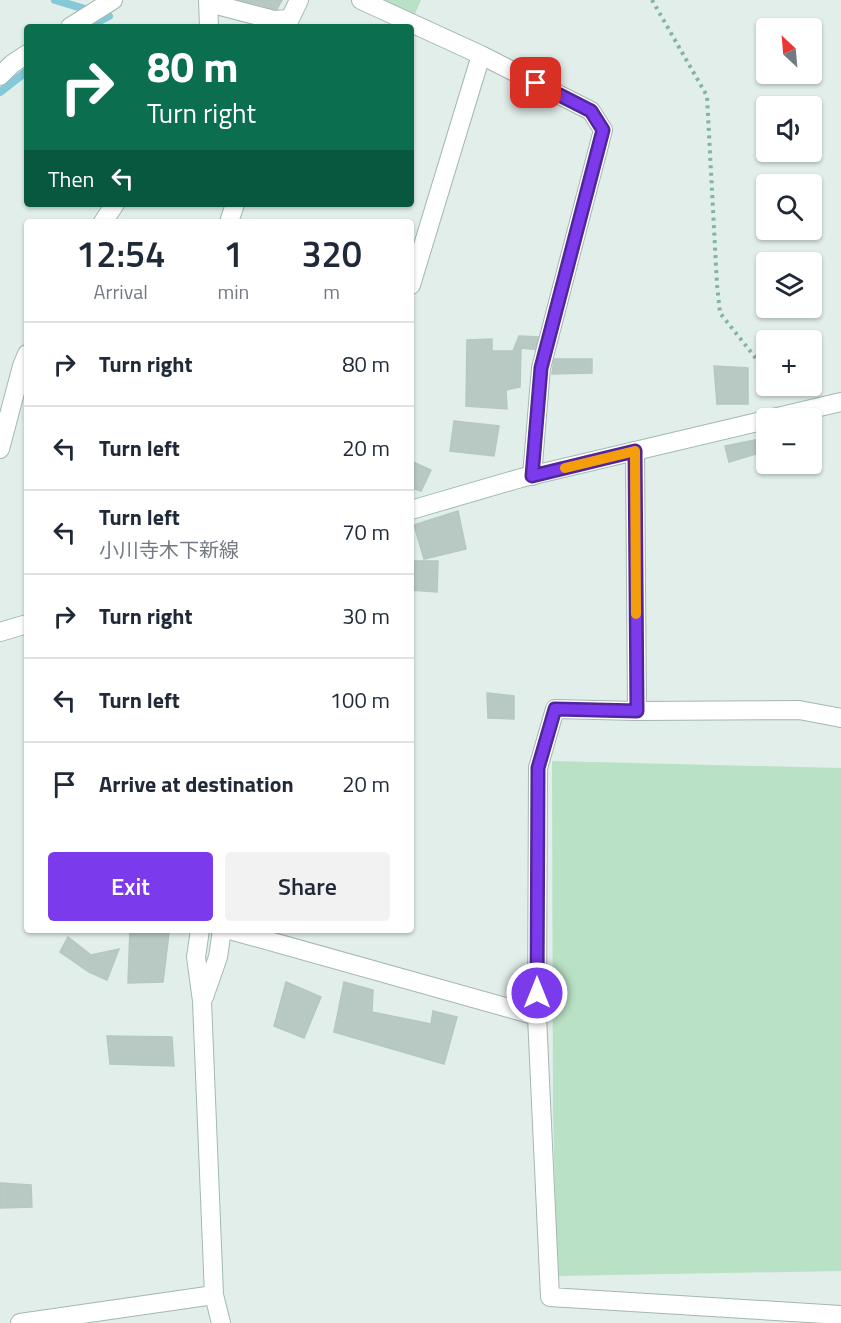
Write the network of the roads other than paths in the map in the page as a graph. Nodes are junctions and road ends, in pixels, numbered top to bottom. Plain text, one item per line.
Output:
1 (113, 0) edge
2 (298, 0) edge
3 (361, 0) edge
4 (208, 2) edge
5 (287, 23) edge
6 (75, 24) edge
7 (209, 24) edge
8 (413, 24) edge
9 (414, 24) edge
10 (481, 55) junction
11 (24, 56) edge
12 (0, 76) edge
13 (414, 275) edge
14 (24, 361) edge
15 (841, 402) edge
16 (816, 408) edge
17 (756, 422) edge
18 (0, 449) edge
19 (635, 451) junction
20 (532, 476) junction
21 (414, 509) edge
22 (24, 625) edge
23 (0, 632) edge
24 (637, 711) junction
25 (841, 718) edge
26 (200, 933) edge
27 (222, 933) edge
28 (241, 933) edge
29 (202, 1001) junction
30 (537, 1016) junction
31 (214, 1295) junction
32 (841, 1316) edge
33 (20, 1323) edge
34 (221, 1323) edge

1 - 6 street
2 - 5 street
3 - 8 street
4 - 5 street
4 - 7 street
9 - 10 street
10 - 13 street
10 - 20 street
11 - 12 street
14 - 18 street
15 - 16 street
17 - 19 street
19 - 20 street
19 - 24 street
20 - 21 street
22 - 23 street
24 - 25 street
24 - 30 street
26 - 29 street
27 - 29 street
28 - 30 street
29 - 31 street
30 - 32 street
31 - 33 street
31 - 34 street

